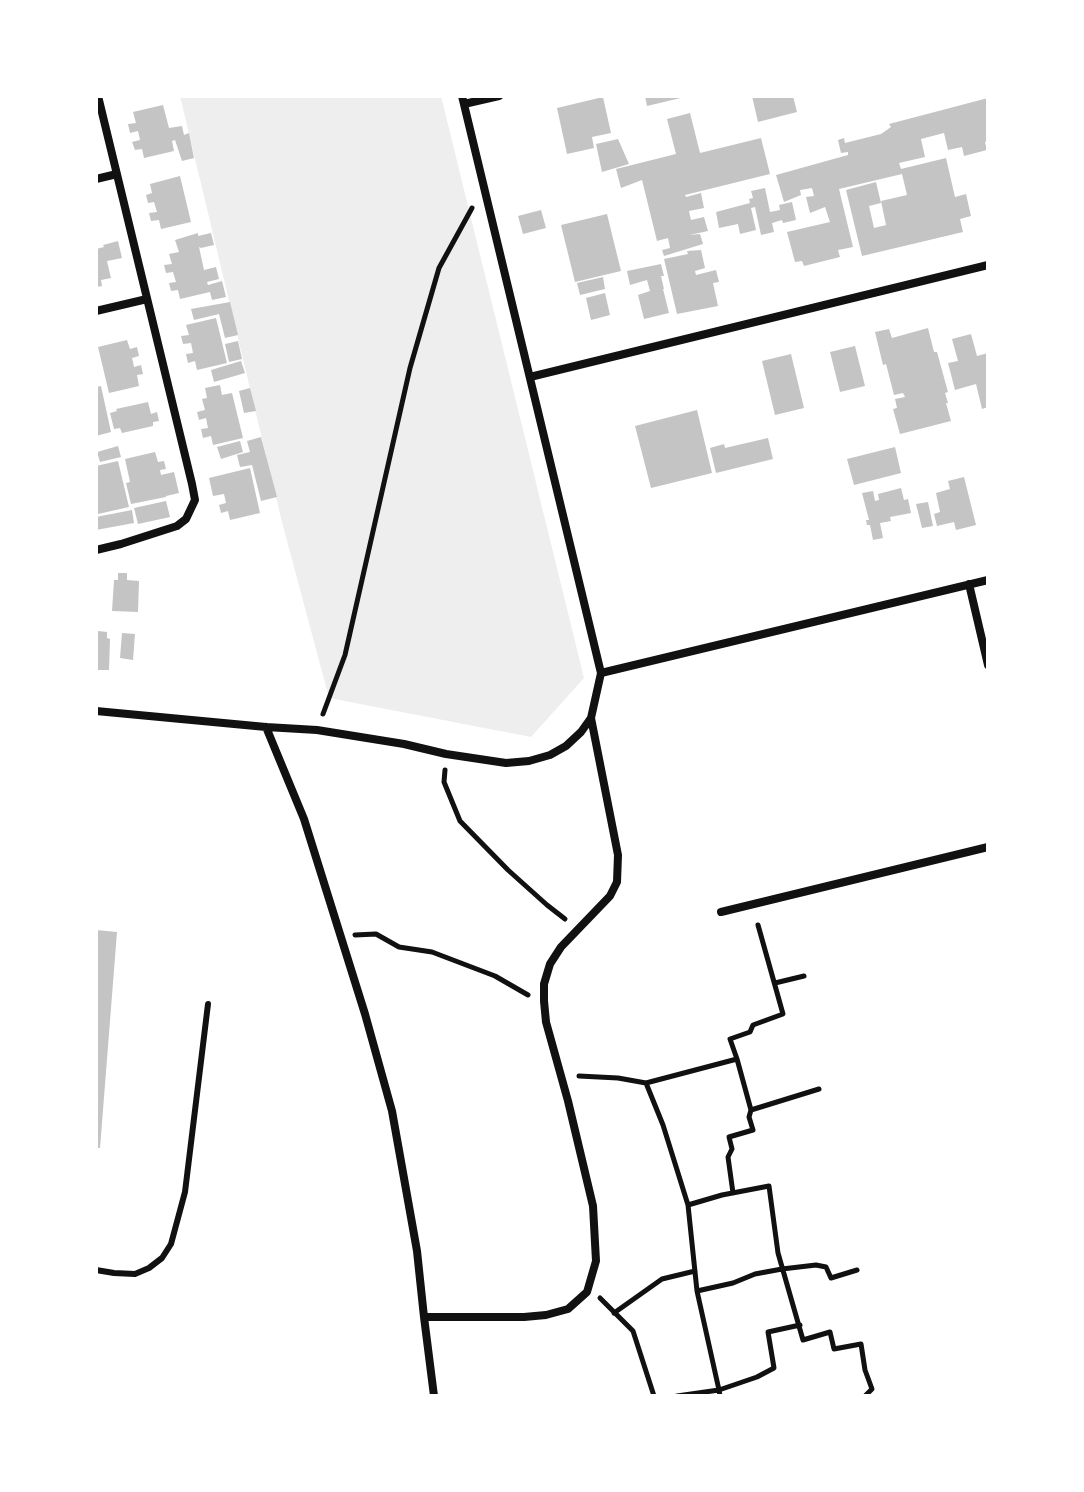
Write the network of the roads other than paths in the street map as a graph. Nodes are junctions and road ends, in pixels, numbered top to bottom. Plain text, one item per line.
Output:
1 (98, 96) edge
2 (499, 96) edge
3 (463, 100) edge
4 (117, 174) junction
5 (96, 179) edge
6 (988, 265) edge
7 (147, 299) junction
8 (96, 311) edge
9 (530, 377) junction
10 (96, 550) edge
11 (988, 580) edge
12 (969, 584) junction
13 (988, 665) edge
14 (601, 673) junction
15 (96, 711) edge
16 (591, 718) junction
17 (266, 727) junction
18 (988, 847) edge
19 (721, 912) dead end
20 (208, 1004) dead end
21 (96, 1270) edge
22 (424, 1317) junction
23 (434, 1396) edge

1 - 4 street
2 - 3 street
3 - 9 street
4 - 5 street
4 - 7 street
6 - 9 street
7 - 8 street
7 - 10 street
9 - 14 street
11 - 12 street
12 - 13 street
12 - 14 street
14 - 16 street
15 - 17 street
16 - 17 street
16 - 22 street
17 - 22 street
18 - 19 street
20 - 21 lane
22 - 23 street

